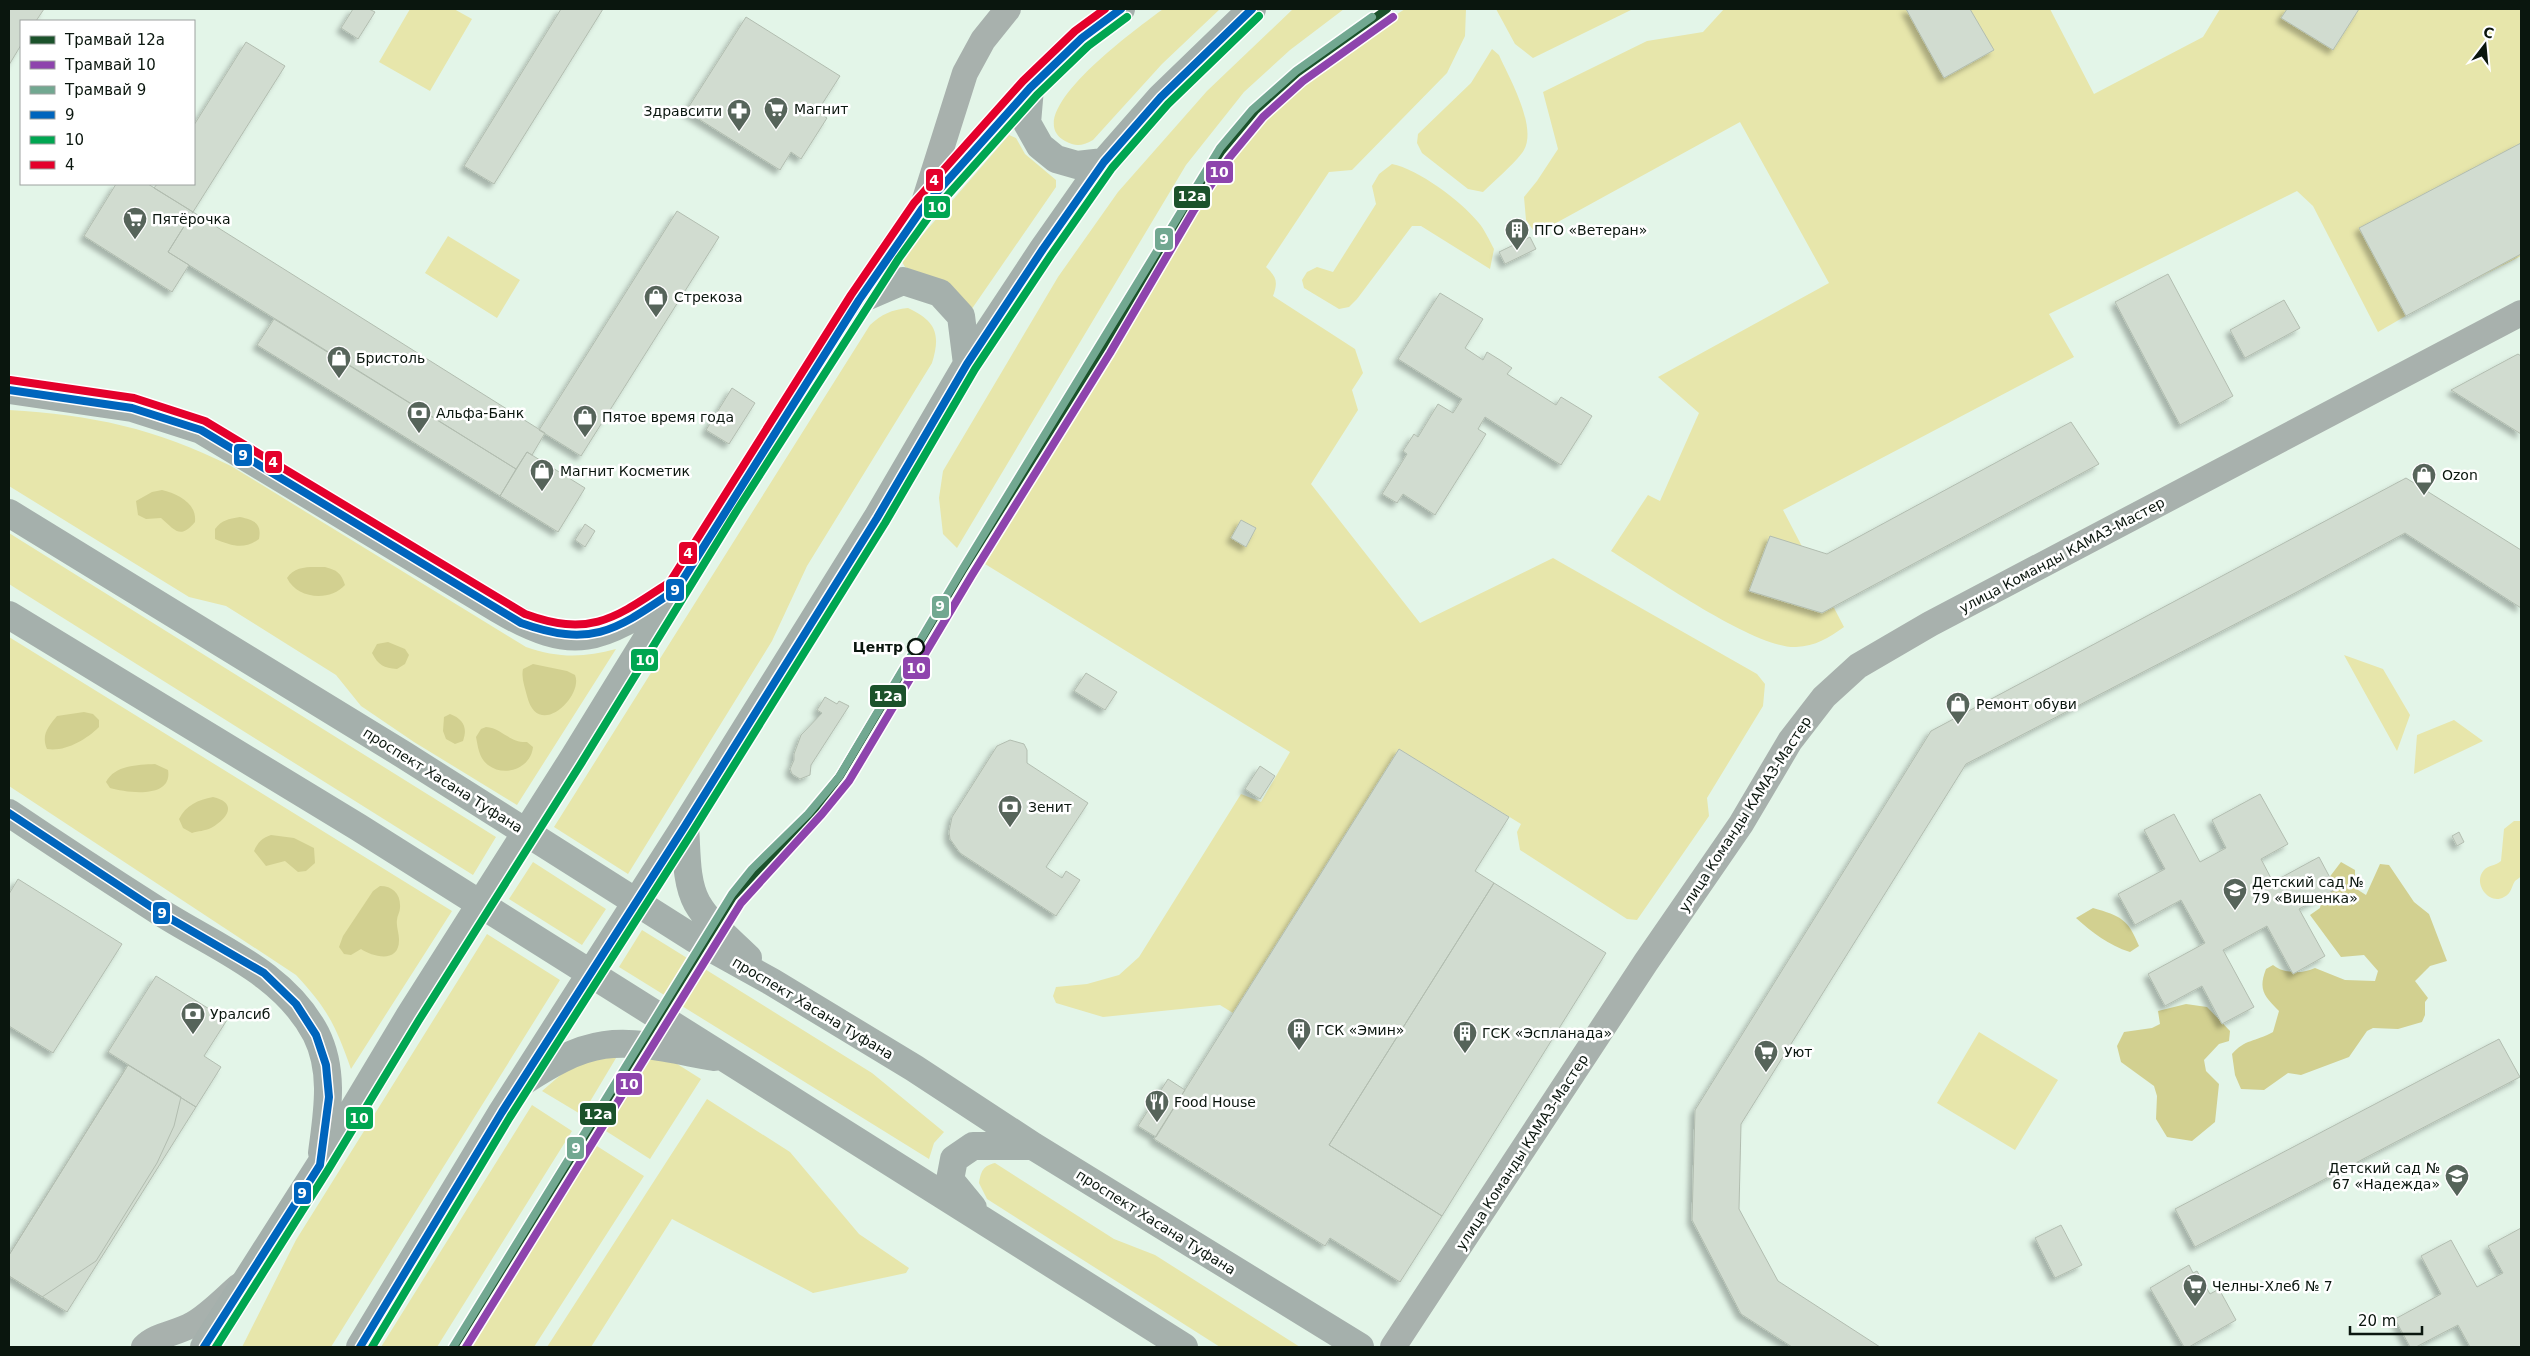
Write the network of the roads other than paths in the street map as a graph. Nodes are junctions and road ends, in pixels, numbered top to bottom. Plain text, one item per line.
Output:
1 (1008, 9) edge
2 (1121, 9) edge
3 (1252, 9) edge
4 (1030, 88) junction
5 (1104, 162) junction
6 (922, 209) junction
7 (859, 300) junction
8 (2521, 314) edge
9 (967, 364) junction
10 (9, 390) edge
11 (10, 514) edge
12 (677, 590) junction
13 (9, 614) edge
14 (9, 813) edge
15 (685, 826) junction
16 (527, 832) junction
17 (636, 900) junction
18 (481, 905) junction
19 (590, 973) junction
20 (772, 982) junction
21 (724, 1058) junction
22 (519, 1085) junction
23 (1033, 1146) junction
24 (320, 1165) junction
25 (984, 1222) junction
26 (249, 1278) junction
27 (144, 1347) edge
28 (204, 1347) edge
29 (360, 1347) edge
30 (1184, 1347) edge
31 (1360, 1347) edge
32 (1393, 1347) edge

1 - 6 street
2 - 4 main road
3 - 5 main road
4 - 5 main road
4 - 6 main road
5 - 9 main road
6 - 7 main road
7 - 9 main road
7 - 12 main road
8 - 32 street, улица Команды КАМАЗ-Мастер
9 - 15 main road
10 - 12 main road
11 - 16 main road, проспект Хасана Туфана
12 - 16 main road
13 - 18 main road
14 - 24 main road
15 - 17 main road
15 - 20 main road
16 - 17 main road, проспект Хасана Туфана
16 - 18 main road
17 - 19 main road
17 - 20 main road, проспект Хасана Туфана
18 - 19 main road
18 - 24 main road
19 - 21 main road
19 - 22 main road
20 - 23 main road, проспект Хасана Туфана
21 - 22 main road
21 - 25 main road
22 - 29 main road
23 - 25 main road
23 - 31 main road, проспект Хасана Туфана
24 - 26 main road
25 - 30 main road
26 - 27 street
26 - 28 main road

